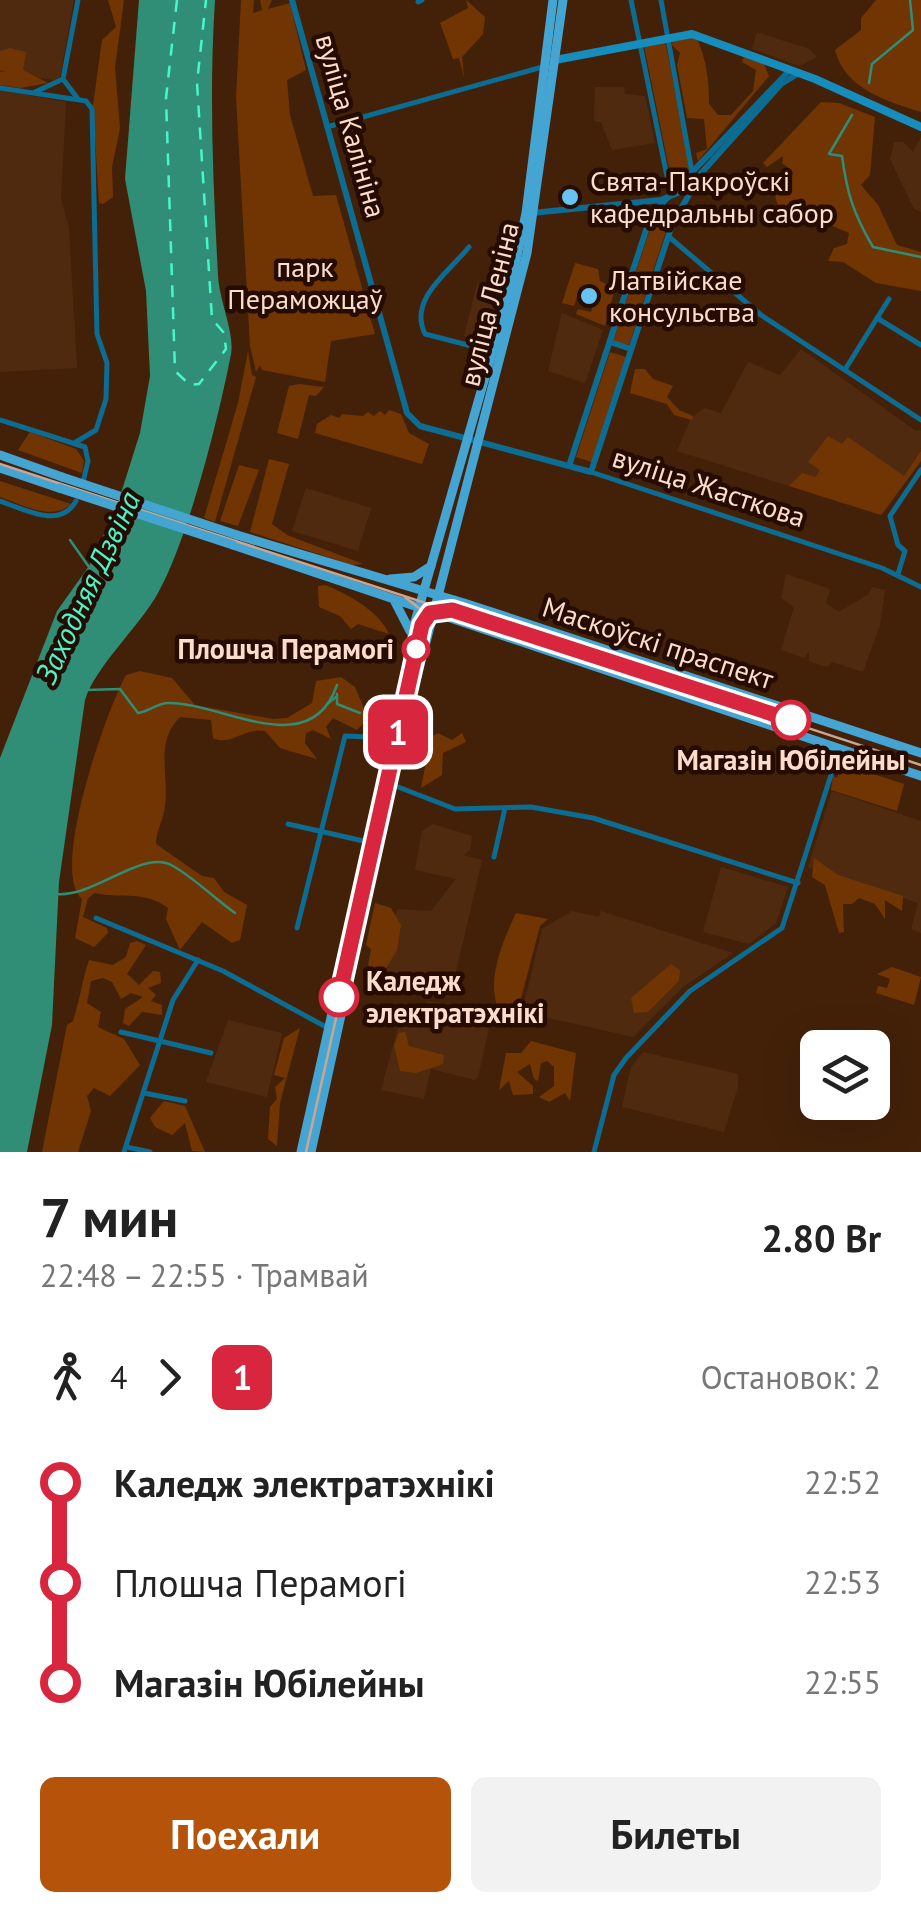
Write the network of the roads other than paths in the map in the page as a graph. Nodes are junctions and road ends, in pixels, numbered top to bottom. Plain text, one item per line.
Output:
1 (78, 0) edge
2 (554, 0) edge
3 (563, 0) edge
4 (631, 0) edge
5 (661, 0) edge
6 (294, 2) edge
7 (668, 36) junction
8 (639, 42) junction
9 (550, 63) junction
10 (795, 72) junction
11 (64, 79) junction
12 (0, 88) edge
13 (31, 93) junction
14 (78, 99) junction
15 (327, 126) junction
16 (921, 127) edge
17 (692, 172) junction
18 (696, 182) junction
19 (670, 191) junction
20 (661, 200) junction
21 (530, 213) junction
22 (668, 236) junction
23 (469, 248) dead end
24 (889, 300) dead end
25 (878, 318) junction
26 (610, 342) junction
27 (921, 345) edge
28 (631, 349) junction
29 (497, 352) junction
30 (846, 368) junction
31 (0, 420) edge
32 (921, 420) edge
33 (473, 440) junction
34 (76, 442) junction
35 (0, 455) edge
36 (569, 466) junction
37 (0, 468) edge
38 (591, 472) junction
39 (920, 474) edge
40 (84, 478) dead end
41 (60, 482) junction
42 (76, 501) dead end
43 (1, 502) edge
44 (235, 540) junction
45 (448, 564) junction
46 (431, 566) junction
47 (898, 574) junction
48 (383, 579) junction
49 (921, 587) edge
50 (424, 591) junction
51 (438, 595) junction
52 (395, 602) junction
53 (464, 603) junction
54 (418, 610) junction
55 (433, 614) junction
56 (468, 628) junction
57 (426, 638) junction
58 (412, 639) junction
59 (658, 668) junction
60 (680, 675) junction
61 (651, 688) junction
62 (674, 695) junction
63 (369, 737) dead end
64 (840, 749) junction
65 (921, 753) edge
66 (921, 776) edge
67 (388, 784) junction
68 (506, 808) junction
69 (288, 824) dead end
70 (320, 830) junction
71 (375, 844) junction
72 (494, 857) dead end
73 (798, 883) junction
74 (96, 918) dead end
75 (296, 928) dead end
76 (198, 960) junction
77 (333, 1029) junction
78 (121, 1032) dead end
79 (162, 1042) junction
80 (212, 1052) dead end
81 (144, 1093) junction
82 (184, 1101) dead end
83 (125, 1150) edge
84 (150, 1152) edge
85 (301, 1152) edge
86 (311, 1152) edge
87 (594, 1152) edge

1 - 11 street
2 - 9 main road, вуліца Леніна
3 - 9 main road, вуліца Леніна
4 - 8 street
5 - 7 street
6 - 15 street, вуліца Калініна
7 - 8 main road
7 - 10 main road
7 - 17 street
8 - 9 main road
8 - 19 street
9 - 15 street
9 - 21 main road, вуліца Леніна
10 - 16 main road
10 - 17 street
10 - 18 street
11 - 13 street
11 - 14 street
12 - 13 street
13 - 14 street
14 - 34 street
15 - 33 street, вуліца Калініна
17 - 18 street
17 - 19 street
18 - 20 street
18 - 22 street
19 - 20 street
20 - 21 street
20 - 26 street
21 - 29 main road, вуліца Леніна
22 - 28 street
22 - 30 street
23 - 29 street
24 - 25 street
25 - 27 street
25 - 30 street
26 - 28 street
26 - 36 street
28 - 38 street
29 - 33 main road, вуліца Леніна
30 - 32 street
31 - 34 street
33 - 36 street, вуліца Жасткова
33 - 45 main road, вуліца Леніна
33 - 46 main road, вуліца Леніна
34 - 40 street
35 - 41 main road
36 - 38 street, вуліца Жасткова
37 - 41 main road
38 - 47 street, вуліца Жасткова
39 - 47 street
41 - 44 main road, bridge
42 - 43 street
44 - 48 main road, Маскоўскі праспект
44 - 52 main road, Маскоўскі праспект
45 - 51 main road, вуліца Леніна
45 - 53 main road
46 - 48 main road
46 - 50 main road, вуліца Леніна
47 - 49 street, вуліца Жасткова
48 - 50 main road, Маскоўскі праспект
50 - 51 main road, Маскоўскі праспект
50 - 54 main road, вуліца Леніна
51 - 53 main road, Маскоўскі праспект
51 - 55 main road, вуліца Леніна
52 - 54 main road, Маскоўскі праспект
52 - 58 main road
53 - 59 main road, Маскоўскі праспект
54 - 55 main road, Маскоўскі праспект
54 - 58 main road, вуліца Леніна
55 - 56 main road, Маскоўскі праспект
55 - 57 main road, вуліца Леніна
56 - 57 main road
56 - 61 main road, Маскоўскі праспект
57 - 67 main road, вуліца Леніна
58 - 67 main road, вуліца Леніна
59 - 60 main road, Маскоўскі праспект
59 - 61 main road
60 - 62 main road
60 - 65 main road, Маскоўскі праспект
61 - 62 main road, Маскоўскі праспект
62 - 64 main road, Маскоўскі праспект
63 - 70 street
64 - 66 main road, Маскоўскі праспект
64 - 73 street
67 - 68 street
67 - 71 main road
68 - 72 street
68 - 73 street
69 - 70 street
70 - 71 street
70 - 75 street
71 - 77 main road
73 - 87 street
74 - 76 street
76 - 77 street
76 - 79 street
77 - 85 main road
77 - 86 main road
78 - 79 street
79 - 80 street
79 - 81 street
81 - 82 street
81 - 83 street
83 - 84 street

